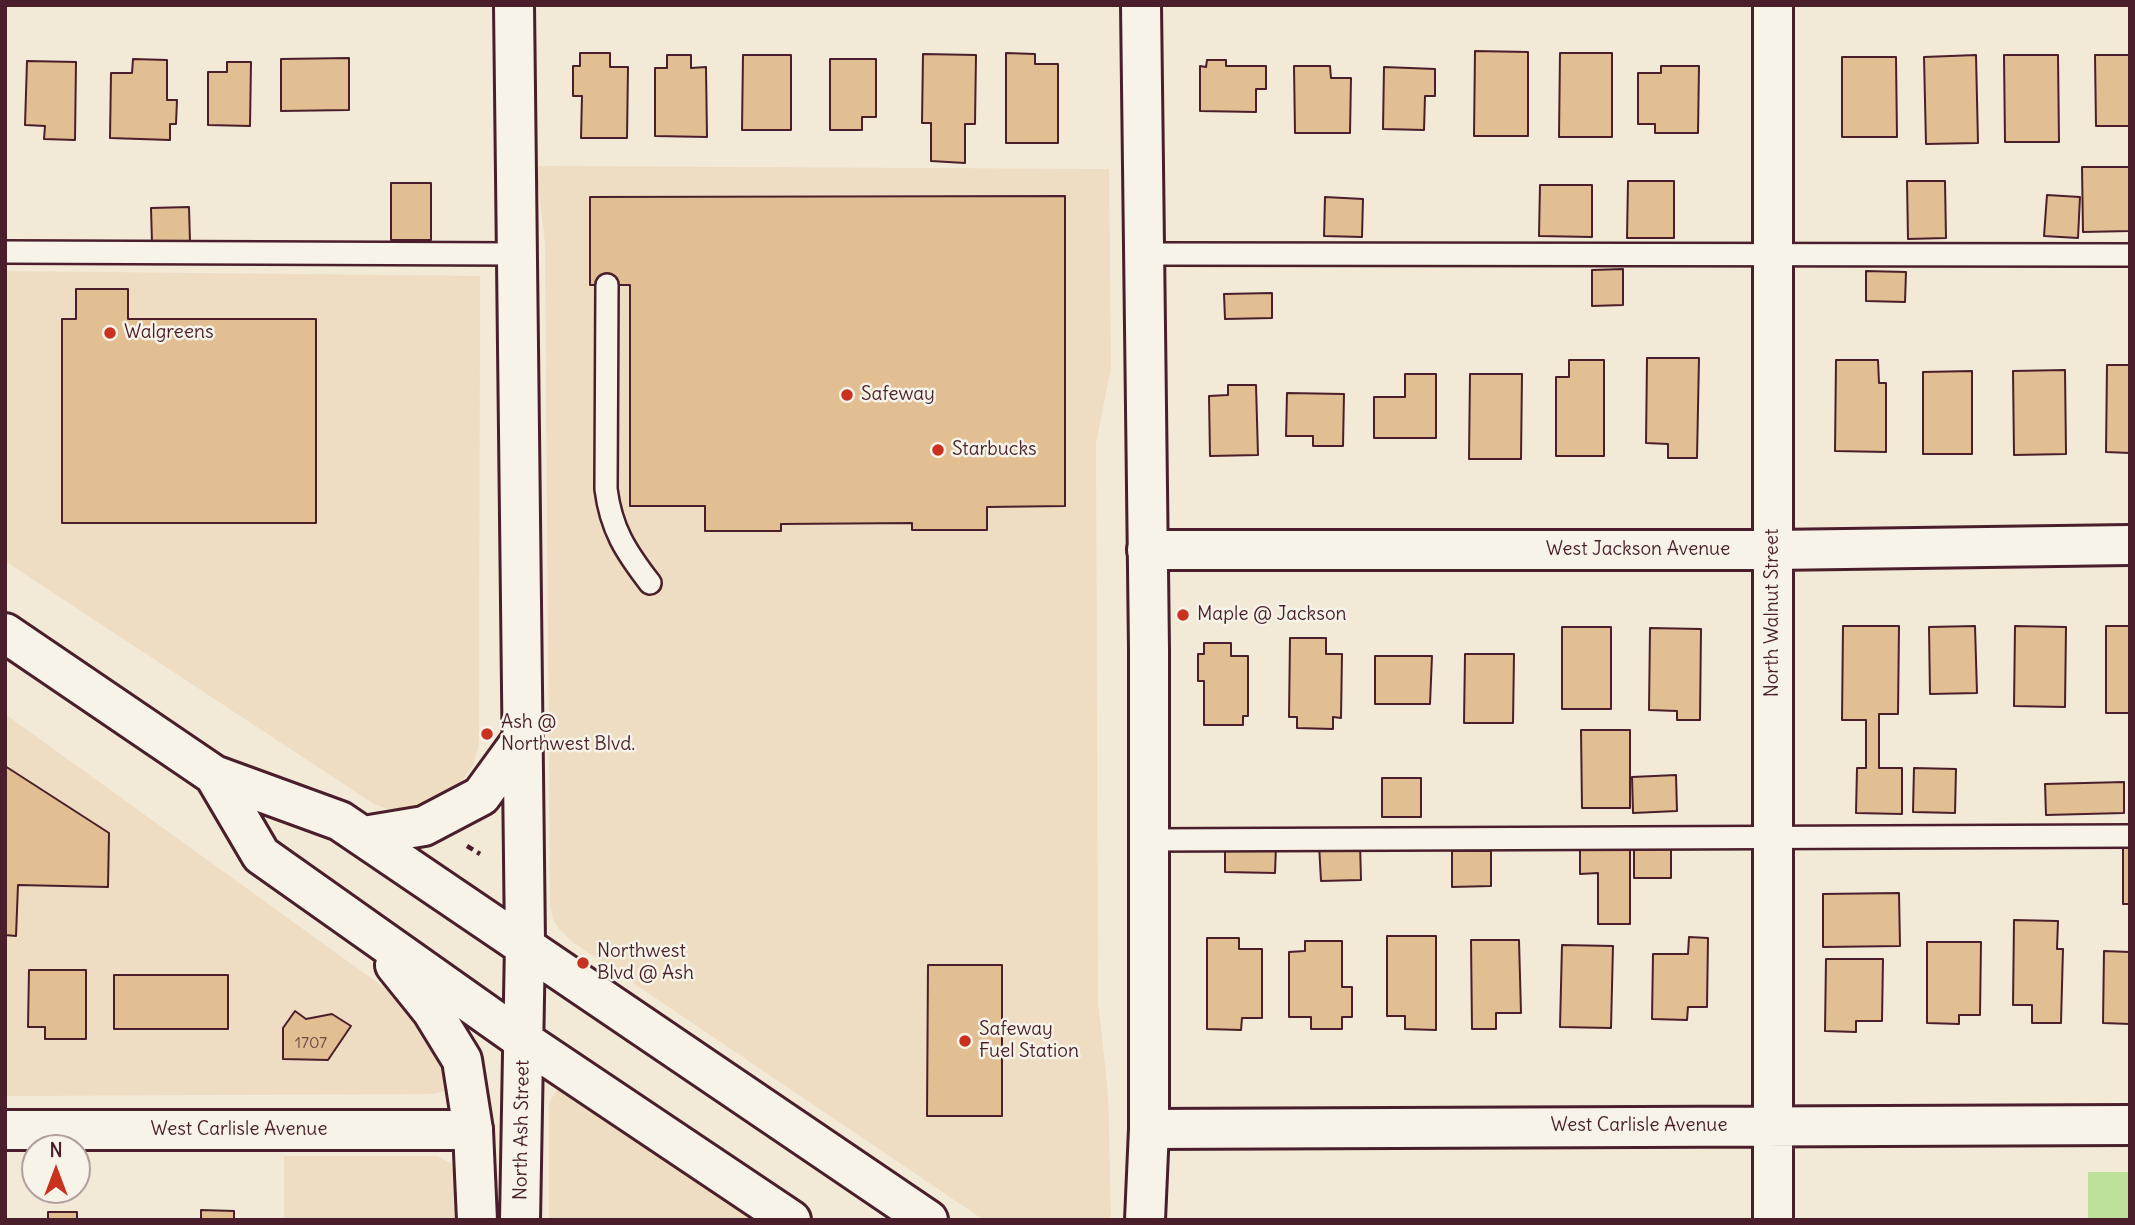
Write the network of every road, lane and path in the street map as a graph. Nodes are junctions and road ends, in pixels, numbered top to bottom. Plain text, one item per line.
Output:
1 (514, 5) edge
2 (1141, 5) edge
3 (1773, 5) edge
4 (5, 251) edge
5 (1772, 253) junction
6 (516, 254) junction
7 (1144, 254) junction
8 (2130, 255) edge
9 (607, 285) dead end
10 (2130, 545) edge
11 (1147, 550) junction
12 (1773, 550) junction
13 (650, 583) dead end
14 (5, 634) edge
15 (521, 741) junction
16 (214, 775) junction
17 (364, 836) junction
18 (2130, 836) edge
19 (1774, 839) junction
20 (1149, 841) junction
21 (464, 844) dead end
22 (463, 853) dead end
23 (365, 928) junction
24 (525, 943) junction
25 (524, 1041) junction
26 (2130, 1125) edge
27 (1774, 1126) junction
28 (1149, 1129) junction
29 (5, 1130) edge
30 (473, 1130) junction
31 (477, 1220) edge
32 (520, 1220) edge
33 (791, 1220) edge
34 (928, 1220) edge
35 (1145, 1220) edge
36 (1773, 1220) edge

1 - 6 main road, North Ash Street
2 - 7 main road
3 - 5 main road, North Walnut Street
4 - 6 lane
5 - 7 lane
5 - 8 lane
5 - 12 main road, North Walnut Street
6 - 15 main road, North Ash Street
7 - 11 main road
9 - 13 lane
10 - 12 main road, West Jackson Avenue
11 - 12 main road, West Jackson Avenue
11 - 20 main road
12 - 19 main road, North Walnut Street
14 - 16 main road
15 - 17 main road
15 - 24 main road, North Ash Street
16 - 17 main road
16 - 23 main road
17 - 24 main road
18 - 19 lane
19 - 20 lane
19 - 27 main road, North Walnut Street
20 - 28 main road
21 - 22 path
23 - 25 main road
23 - 30 main road
24 - 25 main road, North Ash Street
24 - 34 main road
25 - 32 main road, North Ash Street
25 - 33 main road
26 - 27 main road, West Carlisle Avenue
27 - 28 main road, West Carlisle Avenue
27 - 36 main road, North Walnut Street
28 - 35 main road
29 - 30 main road, West Carlisle Avenue
30 - 31 main road

